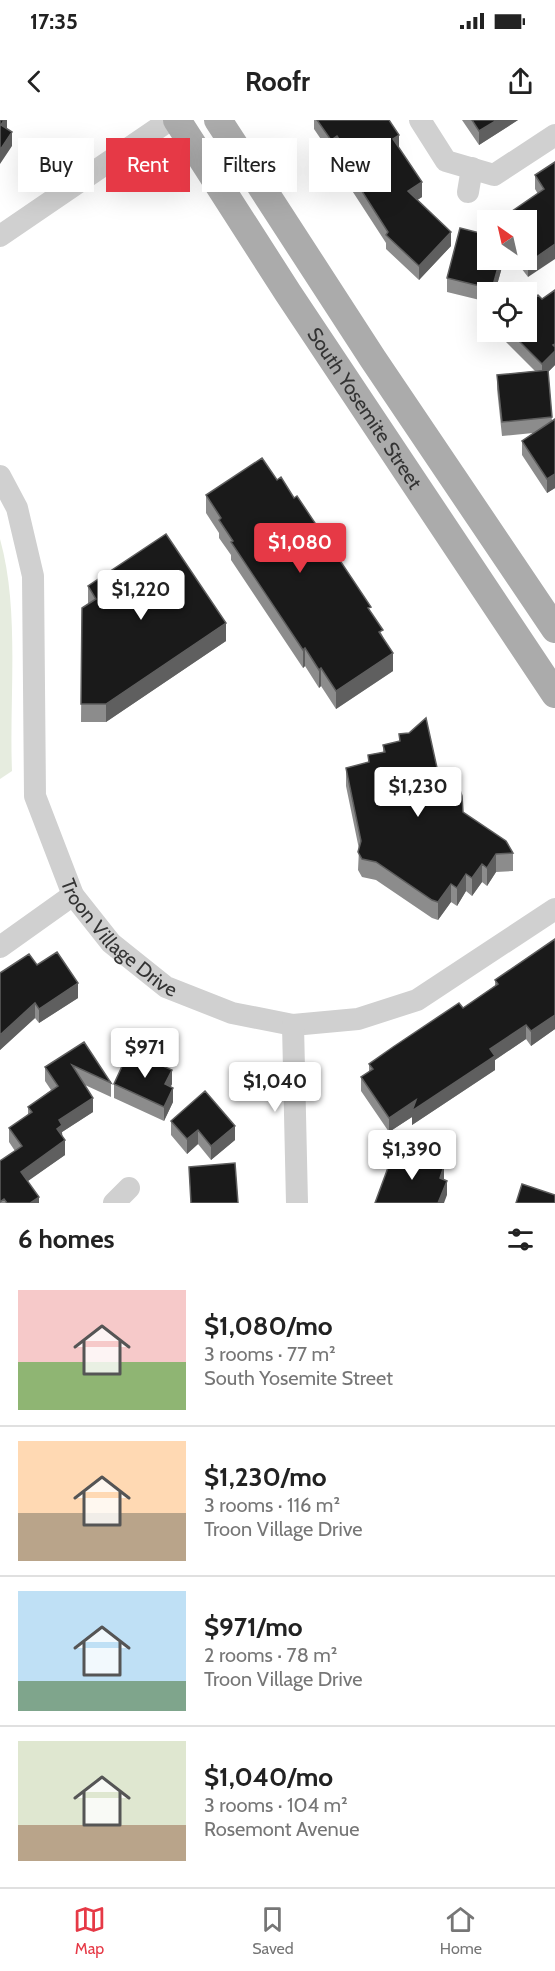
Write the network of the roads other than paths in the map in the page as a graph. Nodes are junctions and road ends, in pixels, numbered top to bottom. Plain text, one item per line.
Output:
1 (170, 120) edge
2 (177, 120) edge
3 (218, 120) edge
4 (420, 120) edge
5 (555, 135) edge
6 (472, 168) junction
7 (468, 192) dead end
8 (0, 236) edge
9 (0, 476) edge
10 (555, 629) edge
11 (555, 694) edge
12 (73, 895) junction
13 (555, 909) edge
14 (0, 947) edge
15 (293, 1025) junction
16 (297, 1203) edge

1 - 8 street
2 - 11 main road, South Yosemite Street
3 - 10 main road, South Yosemite Street
4 - 6 street
5 - 6 street
6 - 7 street
9 - 12 street, Troon Village Drive
12 - 14 street
12 - 15 street, Troon Village Drive
13 - 15 street, Troon Village Drive
15 - 16 street

